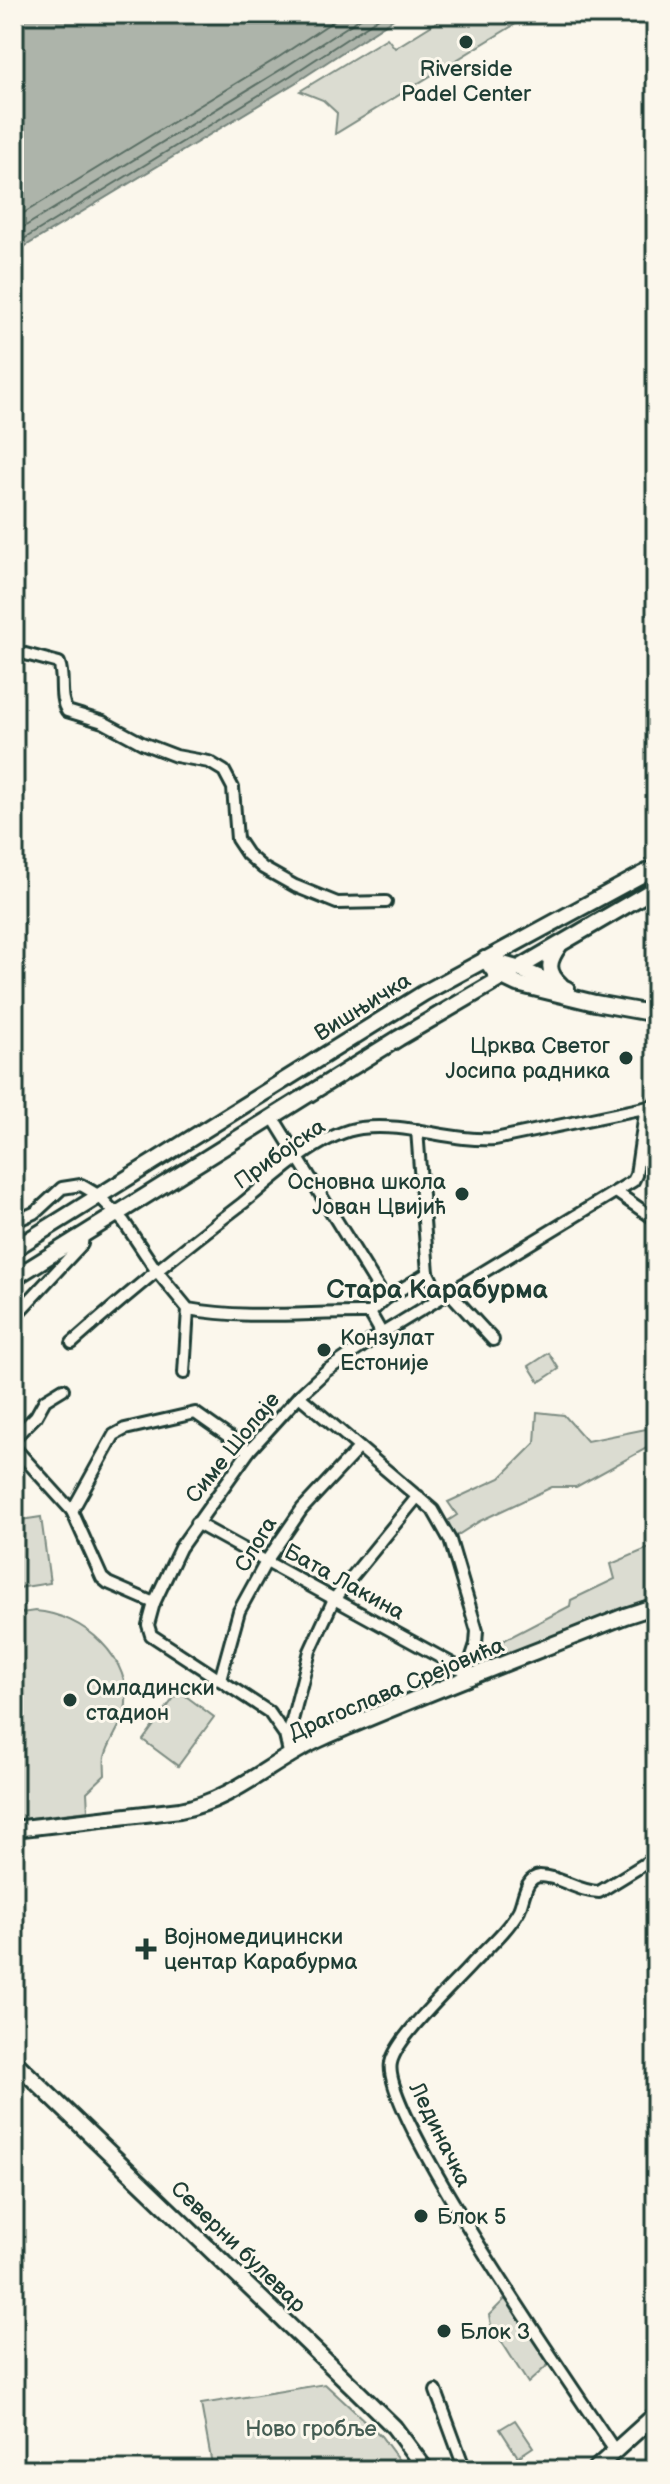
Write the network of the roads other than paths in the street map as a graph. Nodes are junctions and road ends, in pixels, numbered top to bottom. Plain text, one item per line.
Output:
1 (14, 651) edge
2 (656, 867) edge
3 (656, 888) edge
4 (386, 902) dead end
5 (559, 946) junction
6 (485, 959) junction
7 (517, 968) junction
8 (500, 978) junction
9 (564, 988) junction
10 (606, 1003) junction
11 (656, 1014) edge
12 (653, 1104) edge
13 (272, 1116) junction
14 (417, 1130) junction
15 (298, 1159) junction
16 (616, 1192) junction
17 (98, 1195) junction
18 (116, 1212) junction
19 (656, 1220) edge
20 (14, 1222) edge
21 (82, 1234) junction
22 (14, 1249) edge
23 (156, 1270) junction
24 (428, 1273) junction
25 (14, 1278) edge
26 (444, 1294) junction
27 (385, 1299) junction
28 (188, 1309) junction
29 (370, 1313) junction
30 (14, 1317) edge
31 (382, 1334) junction
32 (493, 1340) dead end
33 (72, 1343) dead end
34 (184, 1373) dead end
35 (63, 1389) dead end
36 (299, 1396) junction
37 (14, 1438) edge
38 (14, 1447) edge
39 (358, 1449) junction
40 (249, 1451) junction
41 (418, 1496) junction
42 (72, 1511) junction
43 (196, 1523) junction
44 (267, 1560) junction
45 (334, 1599) junction
46 (154, 1603) junction
47 (653, 1606) edge
48 (468, 1675) junction
49 (220, 1680) junction
50 (287, 1741) junction
51 (290, 1757) junction
52 (14, 1829) edge
53 (656, 1857) edge
54 (14, 2061) edge
55 (436, 2391) dead end
56 (656, 2414) edge
57 (615, 2451) junction
58 (426, 2470) edge
59 (465, 2470) edge
60 (594, 2470) edge

1 - 4 street
2 - 6 main road, Вишњичка
3 - 5 main road, Вишњичка
5 - 7 main road, Вишњичка
5 - 9 main road
6 - 7 main road
6 - 8 main road
6 - 17 main road, Вишњичка
7 - 8 main road, Вишњичка
7 - 9 main road
8 - 10 main road
8 - 13 main road, Вишњичка
9 - 10 main road
10 - 11 main road
12 - 14 street, Прибојска
12 - 16 street
13 - 15 street
13 - 18 main road, Вишњичка
14 - 15 street, Прибојска
14 - 24 street
15 - 23 street, Прибојска
15 - 27 street
16 - 19 street
16 - 26 street, Симе Шолаје
17 - 18 street
17 - 20 street
17 - 22 main road, Вишњичка
18 - 21 main road, Вишњичка
18 - 23 street
21 - 25 main road, Вишњичка
21 - 30 street
23 - 28 street
23 - 33 street, Прибојска
24 - 26 street
24 - 27 street
26 - 31 street, Симе Шолаје
26 - 32 street
27 - 29 street
28 - 29 street
28 - 34 street
29 - 31 street
31 - 36 street, Симе Шолаје
35 - 37 street
36 - 39 street
36 - 40 street, Симе Шолаје
38 - 42 street
39 - 41 street
39 - 44 street, Слога
40 - 42 street
40 - 43 street, Симе Шолаје
41 - 45 street
41 - 48 street
42 - 46 street
43 - 44 street, Бата Лакина
43 - 46 street, Симе Шолаје
44 - 45 street, Бата Лакина
44 - 49 street, Слога
45 - 48 street, Бата Лакина
45 - 50 street
46 - 49 street
47 - 48 main road, Драгослава Срејовића
48 - 51 main road, Драгослава Срејовића
49 - 50 street
50 - 51 street
51 - 52 main road, Драгослава Срејовића
53 - 57 street, Лединачка
54 - 58 main road, Северни булевар
55 - 59 street
56 - 57 main road
57 - 60 main road

